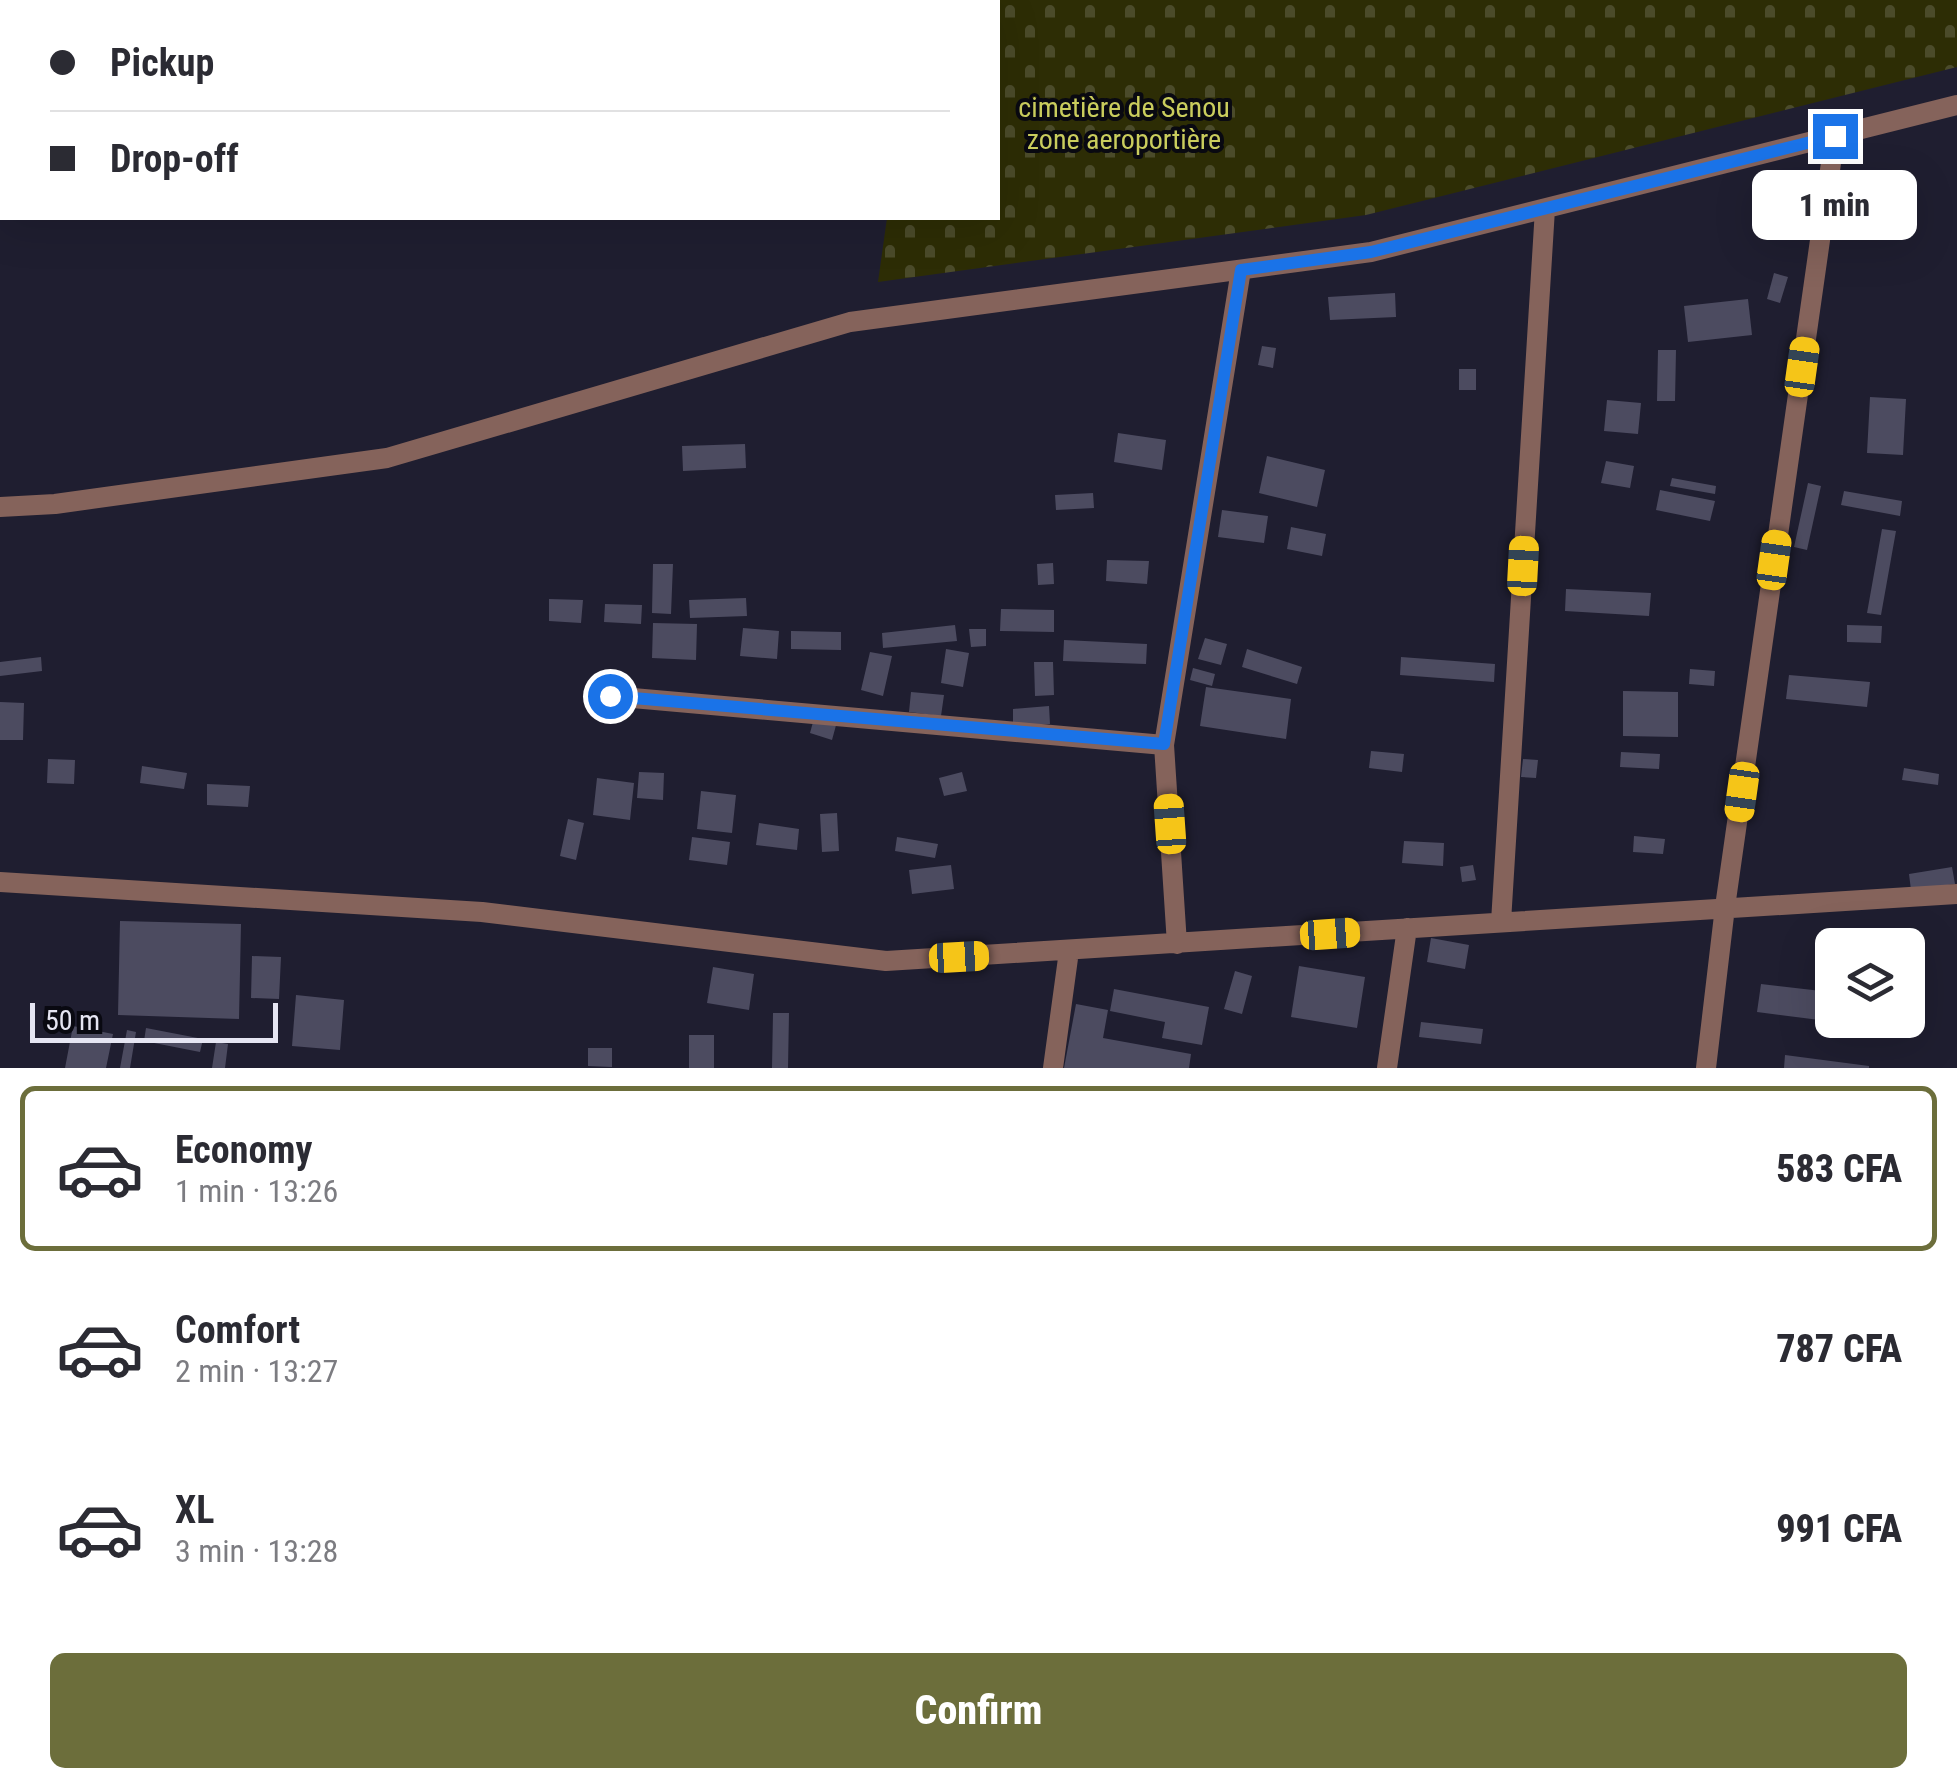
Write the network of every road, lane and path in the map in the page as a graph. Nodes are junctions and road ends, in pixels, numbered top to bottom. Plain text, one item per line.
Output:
1 (1957, 105) edge
2 (1835, 136) junction
3 (1544, 209) junction
4 (1241, 270) junction
5 (0, 507) edge
6 (610, 696) dead end
7 (1164, 744) junction
8 (0, 882) edge
9 (1957, 894) edge
10 (1725, 907) junction
11 (1501, 922) junction
12 (1407, 928) junction
13 (1178, 944) junction
14 (1069, 951) junction
15 (1053, 1068) edge
16 (1387, 1068) edge
17 (1706, 1068) edge

1 - 2 street
2 - 3 street
2 - 10 street
3 - 4 street
3 - 11 street
4 - 5 street
4 - 7 street
6 - 7 street
7 - 13 street
8 - 14 street
9 - 10 street
10 - 11 street
10 - 17 street
11 - 12 street
12 - 13 street
12 - 16 street
13 - 14 street
14 - 15 street

